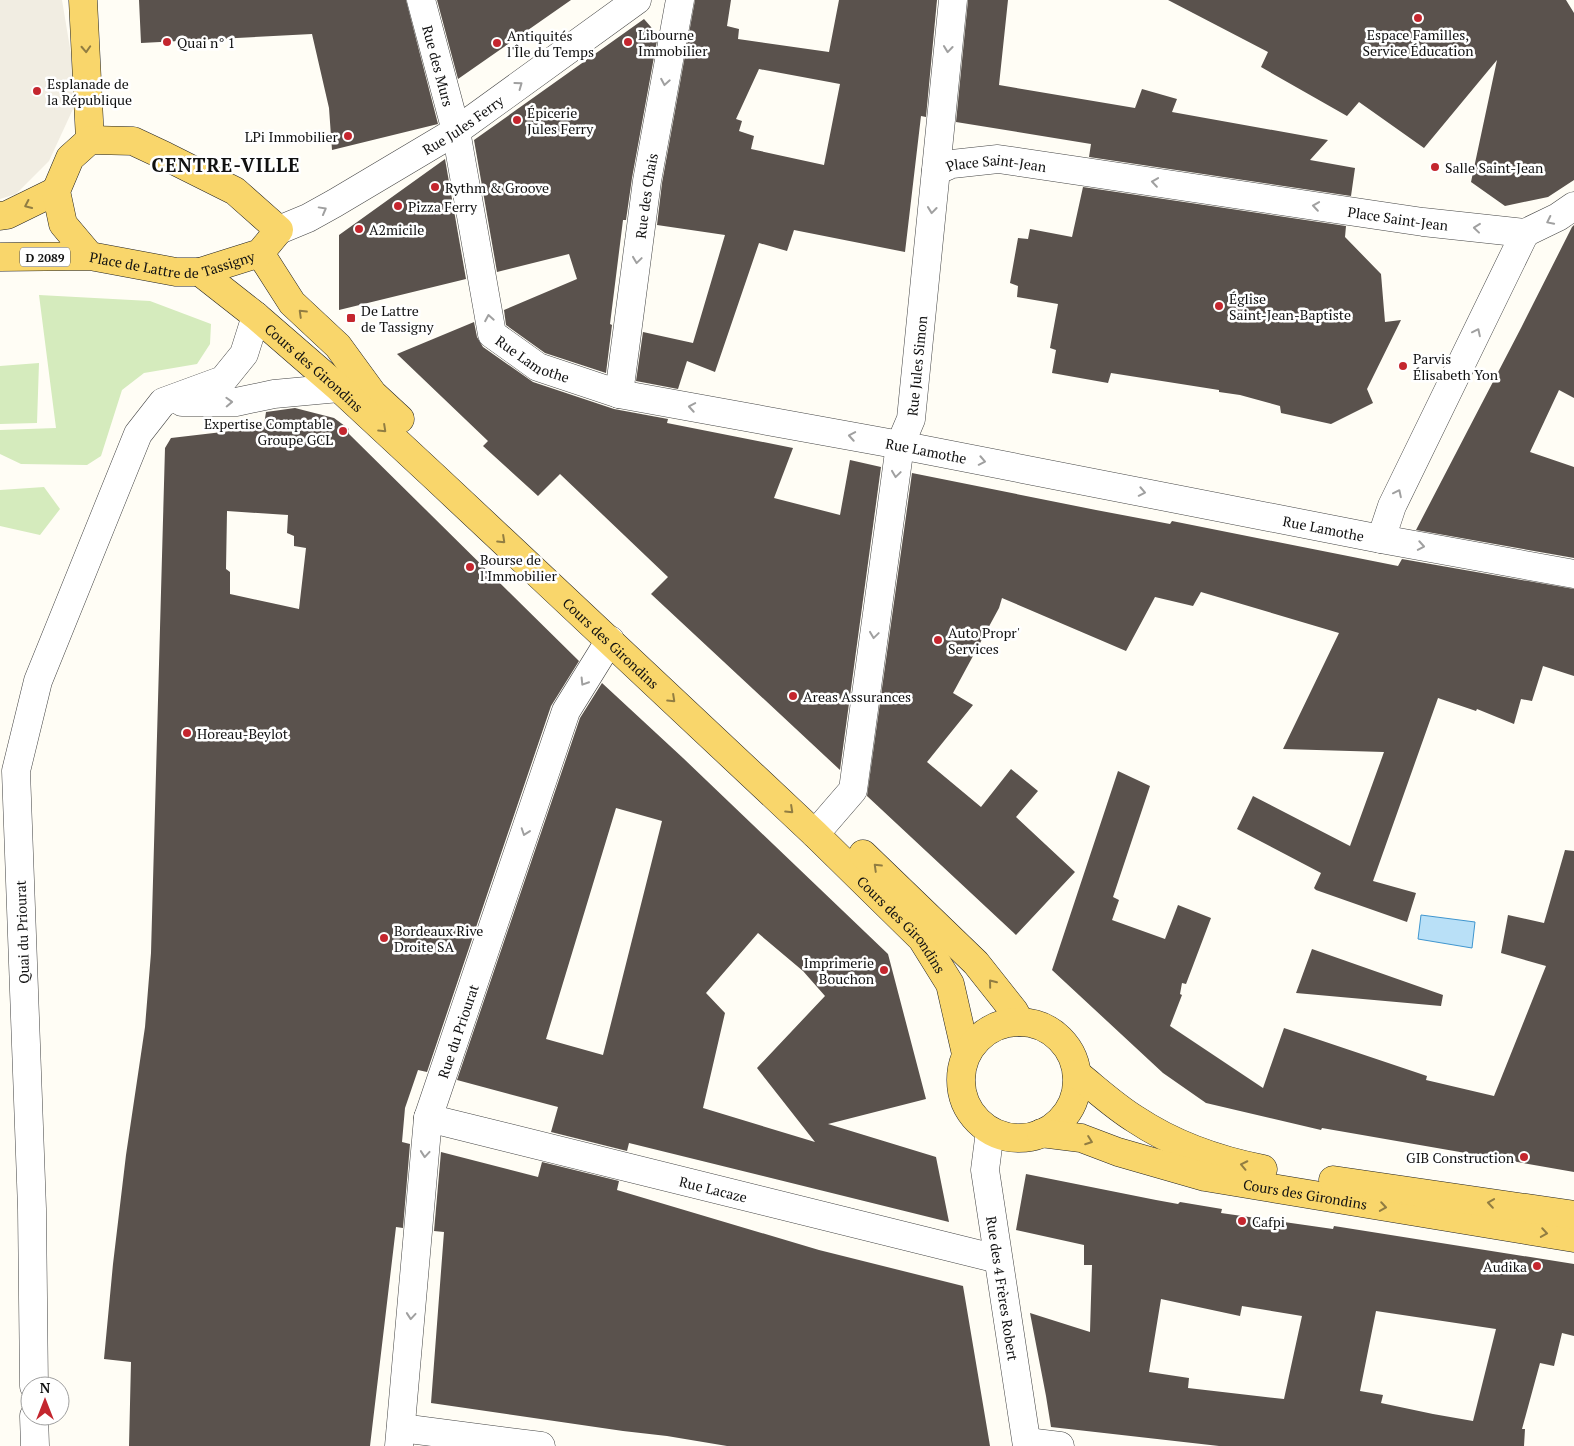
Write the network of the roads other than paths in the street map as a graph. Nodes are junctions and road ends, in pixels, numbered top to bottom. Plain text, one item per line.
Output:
1 (83, 0) edge
2 (421, 0) edge
3 (637, 0) edge
4 (680, 0) edge
5 (953, 0) edge
6 (456, 131) junction
7 (90, 140) junction
8 (936, 171) junction
9 (56, 191) junction
10 (1574, 206) edge
11 (0, 216) edge
12 (279, 230) junction
13 (1525, 233) junction
14 (260, 253) junction
15 (90, 256) junction
16 (0, 257) edge
17 (200, 272) junction
18 (256, 316) junction
19 (339, 388) junction
20 (619, 394) junction
21 (163, 402) junction
22 (900, 444) junction
23 (1381, 539) junction
24 (1574, 574) edge
25 (610, 640) junction
26 (822, 827) junction
27 (1020, 1022) junction
28 (966, 1054) junction
29 (1077, 1074) junction
30 (428, 1118) junction
31 (990, 1131) junction
32 (1041, 1133) junction
33 (1574, 1214) edge
34 (1574, 1238) edge
35 (998, 1258) junction
36 (34, 1376) edge
37 (34, 1426) edge
38 (400, 1437) edge
39 (1027, 1444) edge
40 (35, 1446) edge
41 (541, 1446) edge
42 (1060, 1446) edge

1 -> 7 main road
2 - 6 street, Rue des Murs
6 -> 3 street, Rue Jules Ferry
4 -> 20 street, Rue des Chais
5 -> 8 street, Rue Jules Simon
12 -> 6 street, Rue Jules Ferry
20 -> 6 street, Rue Lamothe
7 - 9 main road
7 - 12 main road
13 -> 8 street, Place Saint-Jean
8 -> 22 street, Rue Jules Simon
9 -> 11 main road
9 - 15 main road, Place de Lattre de Tassigny
10 -> 13 street
12 - 14 main road, Place de Lattre de Tassigny
23 -> 13 street
14 - 17 main road, Place de Lattre de Tassigny
26 -> 14 main road, Cours des Girondins
15 - 16 main road, D 2089
15 - 17 main road, Place de Lattre de Tassigny
17 - 18 main road, Cours des Girondins
18 - 19 main road, Cours des Girondins
18 - 21 street
21 -> 19 street
19 -> 25 main road, Cours des Girondins
22 -> 20 street, Rue Lamothe
21 - 36 street, Quai du Priourat
22 -> 23 street, Rue Lamothe
22 -> 26 street, Rue Jules Simon
23 -> 24 street, Rue Lamothe
25 -> 26 main road, Cours des Girondins
25 -> 30 street, Rue du Priourat
27 -> 26 main road, Cours des Girondins
26 - 28 main road, Cours des Girondins
27 - 28 main road, Cours des Girondins
27 - 29 main road, Cours des Girondins
28 - 31 main road, Cours des Girondins
29 - 32 main road, Cours des Girondins
33 -> 29 main road, Cours des Girondins
30 - 35 street, Rue Lacaze
30 -> 38 street, Rue du Priourat
31 - 32 main road, Cours des Girondins
31 - 35 street, Rue des 4 Frères Robert
32 -> 34 main road, Cours des Girondins
35 - 39 street, Rue des 4 Frères Robert
37 - 40 street
38 - 41 street
39 - 42 street

